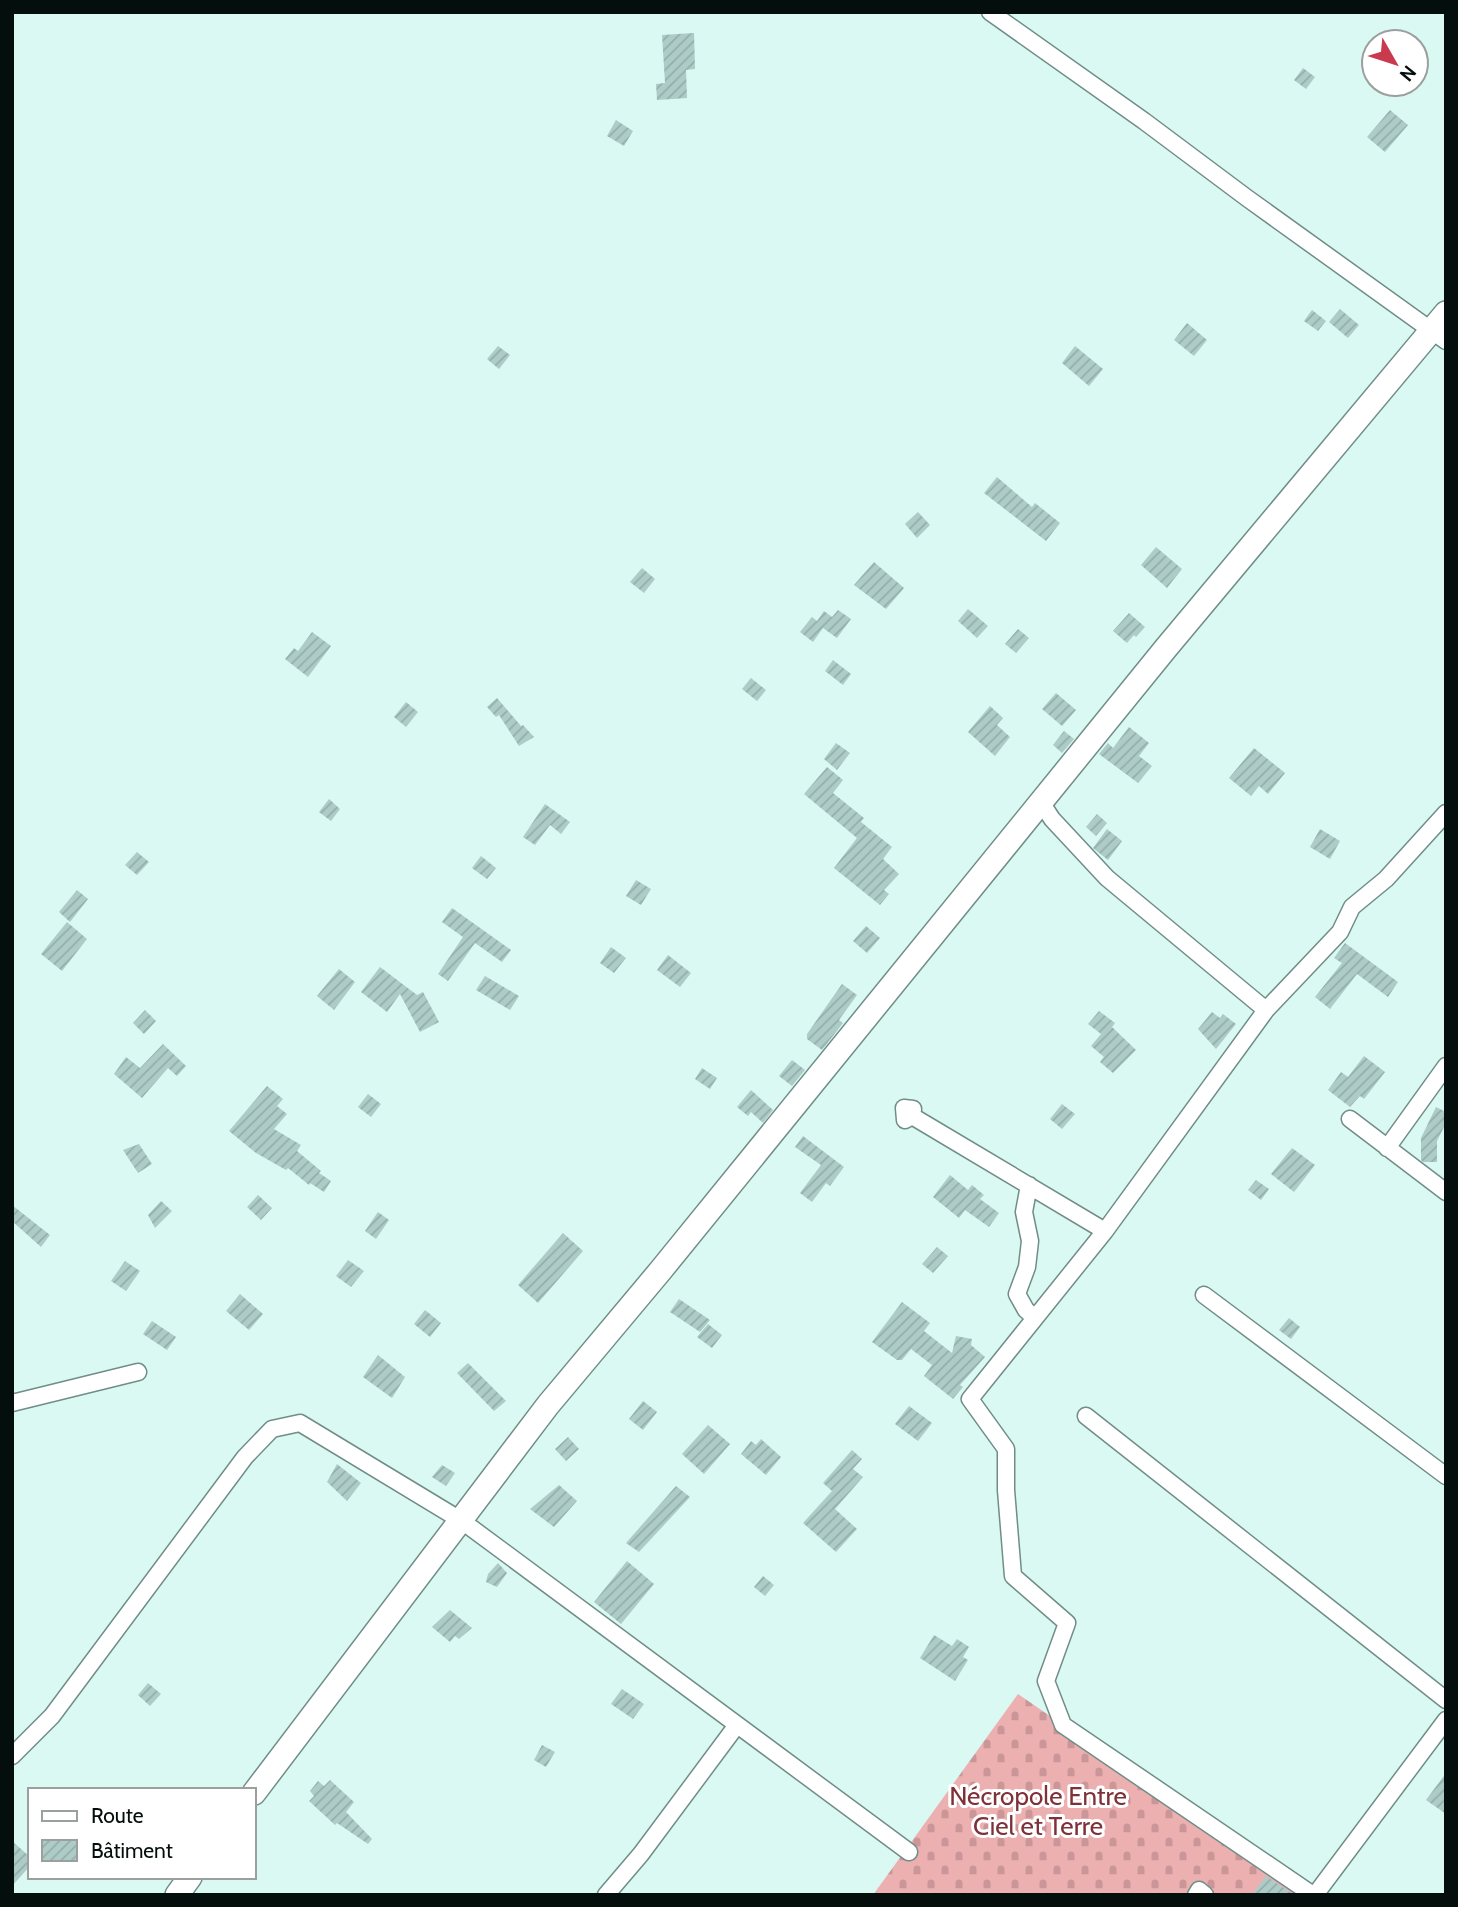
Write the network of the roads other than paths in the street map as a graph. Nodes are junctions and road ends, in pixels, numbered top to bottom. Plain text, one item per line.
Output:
1 (990, 12) edge
2 (1441, 328) edge
3 (1041, 802) junction
4 (1446, 813) edge
5 (1266, 1010) junction
6 (1446, 1066) edge
7 (912, 1116) dead end
8 (1350, 1119) dead end
9 (1387, 1148) junction
10 (1029, 1185) junction
11 (1446, 1192) edge
12 (1105, 1231) junction
13 (1204, 1295) dead end
14 (1035, 1318) junction
15 (138, 1372) dead end
16 (12, 1403) edge
17 (1086, 1416) dead end
18 (1446, 1476) edge
19 (462, 1521) junction
20 (1446, 1700) edge
21 (1446, 1720) edge
22 (737, 1724) junction
23 (12, 1756) edge
24 (256, 1790) edge
25 (909, 1852) dead end
26 (189, 1879) edge
27 (177, 1895) edge
28 (606, 1895) edge
29 (1196, 1895) edge
30 (1205, 1895) edge
31 (1314, 1895) edge

1 - 2 street
2 - 3 street
3 - 5 street
3 - 19 street
4 - 5 street
5 - 12 street
6 - 9 street
7 - 10 street
8 - 9 street
9 - 11 street
10 - 12 street
10 - 14 street
12 - 14 street
13 - 18 street
14 - 31 street
15 - 16 street
17 - 20 street
19 - 22 street
19 - 23 street
19 - 24 street
21 - 31 street
22 - 25 street
22 - 28 street
26 - 27 street
29 - 30 street

